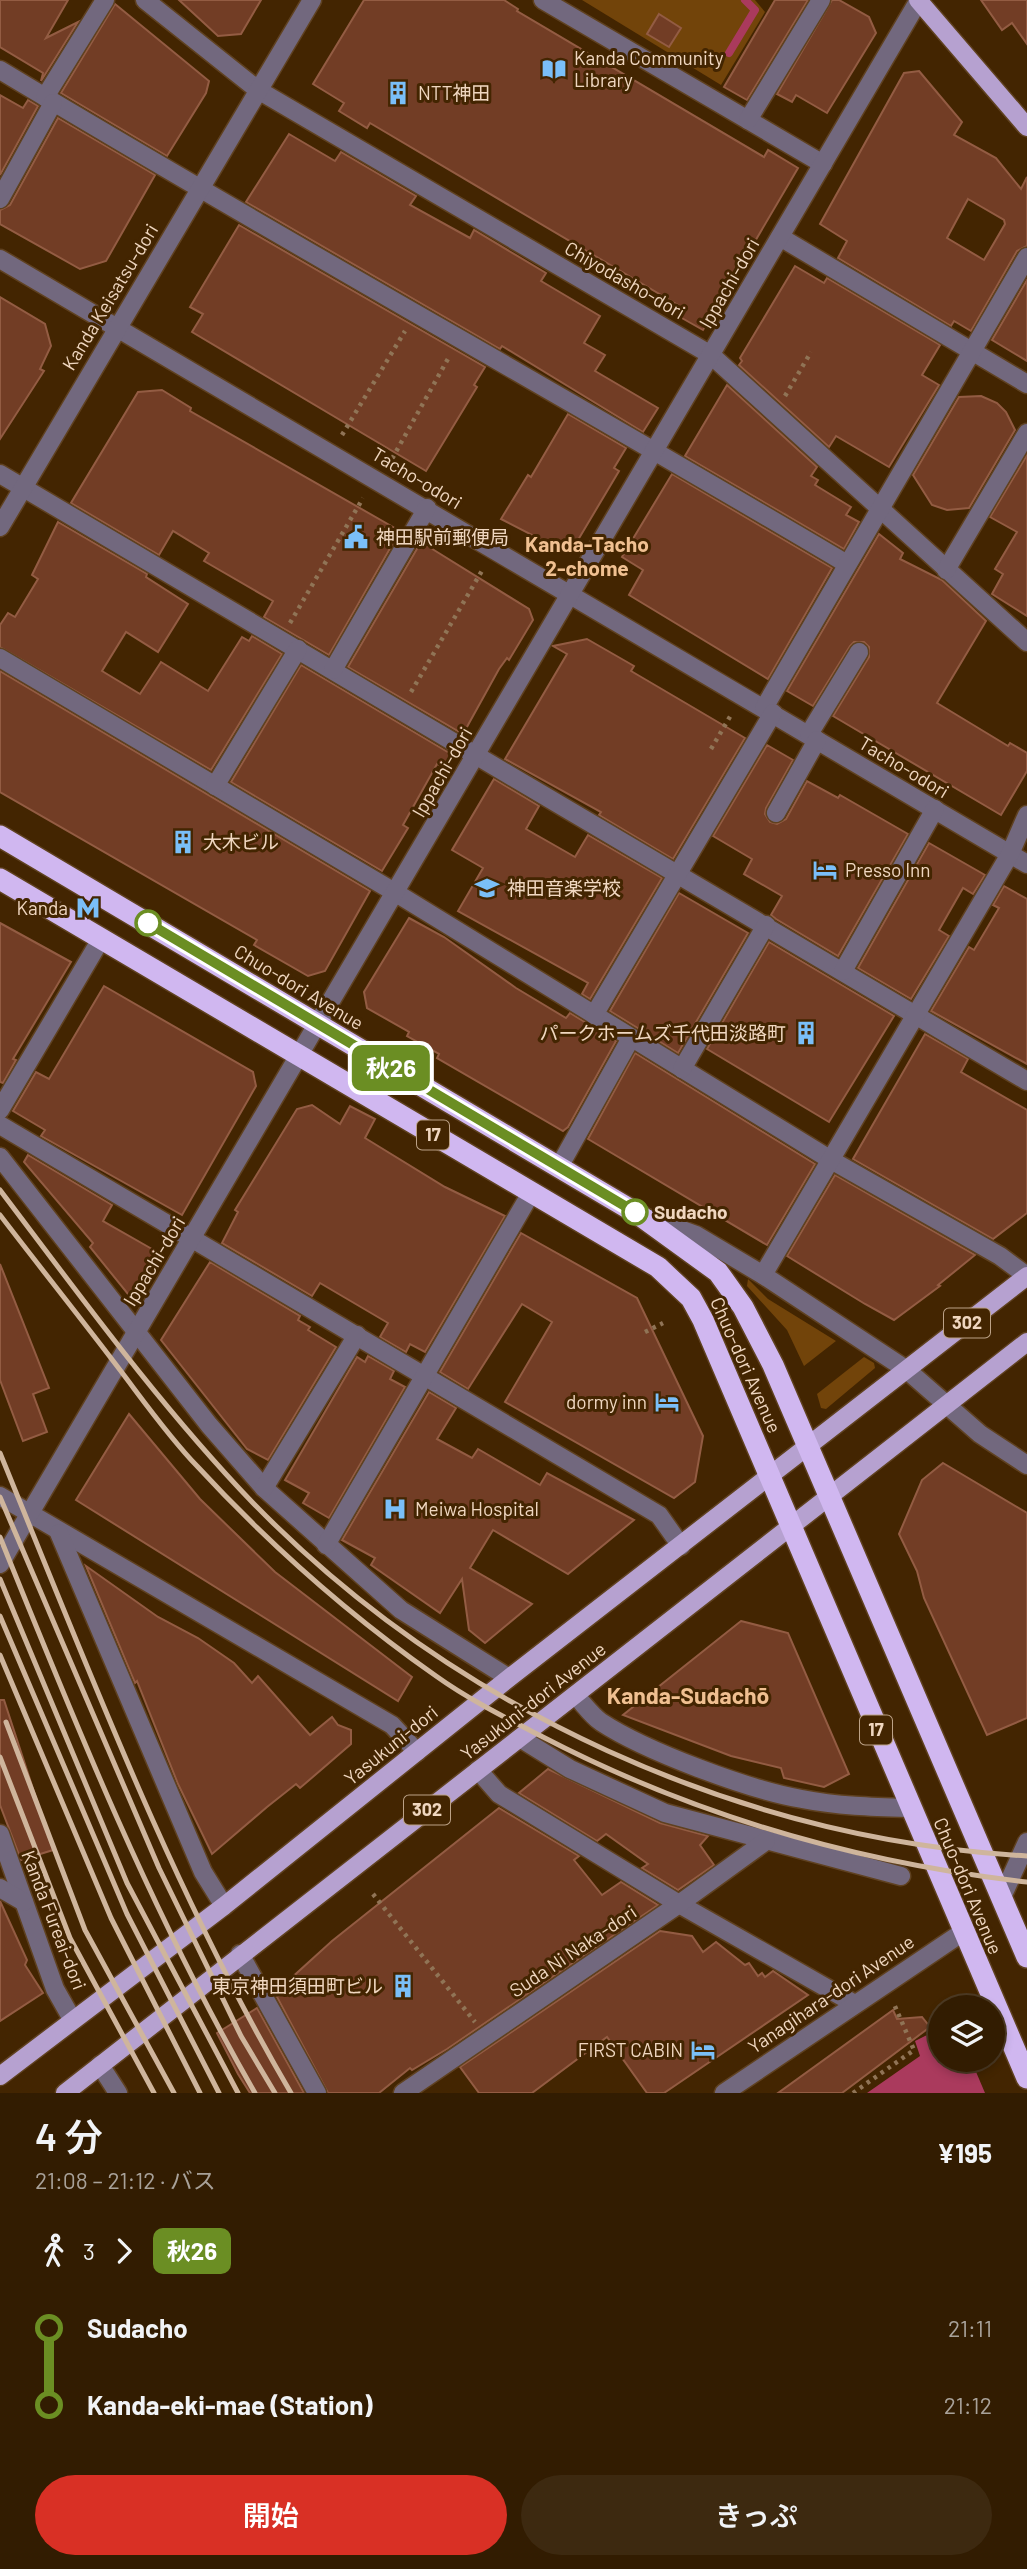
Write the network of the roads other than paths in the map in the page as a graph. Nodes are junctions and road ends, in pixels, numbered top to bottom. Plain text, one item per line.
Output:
1 (104, 0) edge
2 (145, 0) edge
3 (312, 0) edge
4 (543, 0) edge
5 (821, 0) edge
6 (919, 0) edge
7 (0, 70) edge
8 (258, 90) junction
9 (49, 100) junction
10 (748, 120) junction
11 (1025, 120) edge
12 (822, 164) junction
13 (198, 190) junction
14 (0, 199) edge
15 (780, 237) junction
16 (1027, 257) edge
17 (2, 264) edge
18 (117, 326) junction
19 (972, 351) junction
20 (711, 355) junction
21 (1027, 384) edge
22 (1027, 433) edge
23 (656, 450) junction
24 (0, 474) edge
25 (23, 488) junction
26 (427, 508) junction
27 (879, 510) junction
28 (0, 527) edge
29 (847, 564) junction
30 (946, 570) junction
31 (571, 595) junction
32 (1027, 642) edge
33 (298, 649) junction
34 (859, 652) dead end
35 (0, 658) edge
36 (333, 670) junction
37 (768, 711) junction
38 (813, 737) junction
39 (477, 753) junction
40 (215, 786) junction
41 (934, 809) junction
42 (776, 813) dead end
43 (1027, 815) edge
44 (0, 836) edge
45 (1010, 854) junction
46 (1027, 864) edge
47 (678, 873) junction
48 (0, 879) edge
49 (396, 894) junction
50 (766, 925) junction
51 (101, 939) junction
52 (843, 971) junction
53 (594, 1015) junction
54 (916, 1015) junction
55 (317, 1024) junction
56 (631, 1038) junction
57 (299, 1055) junction
58 (682, 1069) junction
59 (1027, 1081) edge
60 (0, 1110) edge
61 (0, 1125) edge
62 (0, 1157) edge
63 (831, 1160) junction
64 (559, 1167) junction
65 (531, 1193) junction
66 (638, 1214) junction
67 (191, 1239) junction
68 (763, 1276) junction
69 (1027, 1276) edge
70 (136, 1332) junction
71 (357, 1335) junction
72 (1027, 1342) edge
73 (907, 1370) junction
74 (425, 1374) junction
75 (948, 1404) junction
76 (808, 1447) junction
77 (1027, 1465) edge
78 (770, 1477) junction
79 (264, 1488) junction
80 (0, 1496) edge
81 (830, 1496) junction
82 (30, 1514) junction
83 (790, 1527) junction
84 (59, 1533) junction
85 (326, 1545) junction
86 (681, 1546) junction
87 (0, 1564) edge
88 (509, 1678) junction
89 (575, 1695) junction
90 (520, 1738) junction
91 (417, 1752) junction
92 (478, 1770) junction
93 (909, 1808) junction
94 (0, 1834) edge
95 (766, 1841) junction
96 (1027, 1842) edge
97 (901, 1876) dead end
98 (0, 1888) edge
99 (1002, 1897) junction
100 (24, 1902) junction
101 (679, 1904) junction
102 (225, 1906) junction
103 (962, 1932) junction
104 (240, 1954) junction
105 (1027, 1957) edge
106 (853, 2003) junction
107 (72, 2019) junction
108 (100, 2065) junction
109 (0, 2076) edge
110 (1027, 2078) edge
111 (65, 2093) edge
112 (118, 2093) edge
113 (317, 2093) edge
114 (403, 2093) edge
115 (724, 2093) edge

1 - 9 street
2 - 8 street, Chiyodasho-dori
3 - 8 street, Kanda Keisatsu-dori
4 - 10 street
5 - 10 street
6 - 11 main road
6 - 12 street, Ippachi-dori
7 - 9 street
8 - 13 street, Kanda Keisatsu-dori
8 - 20 street, Chiyodasho-dori
9 - 13 street
9 - 14 street
10 - 12 street
12 - 15 street, Ippachi-dori
13 - 18 street, Kanda Keisatsu-dori
13 - 23 street
15 - 19 street
15 - 20 street, Ippachi-dori
16 - 19 street
17 - 18 street, Tacho-odori
18 - 25 street, Kanda Keisatsu-dori
18 - 26 street, Tacho-odori
19 - 21 street
19 - 27 street
20 - 23 street, Ippachi-dori
20 - 27 street, Chiyodasho-dori
22 - 30 street
23 - 29 street
23 - 31 street, Ippachi-dori
24 - 25 street
25 - 28 street, Kanda Keisatsu-dori
25 - 33 street
26 - 31 street, Tacho-odori
26 - 36 street
27 - 29 street
27 - 30 street, Chiyodasho-dori
29 - 37 street
30 - 32 street, Chiyodasho-dori
31 - 37 street, Tacho-odori
31 - 39 street, Ippachi-dori
33 - 36 street
33 - 40 street
34 - 38 street
35 - 40 street
36 - 39 street
37 - 38 street, Tacho-odori
37 - 47 street
38 - 41 street, Tacho-odori
38 - 42 street
39 - 47 street
39 - 49 street, Ippachi-dori
40 - 49 street
41 - 45 street, Tacho-odori
41 - 52 street
43 - 45 street
44 - 55 highway, Chuo-dori Avenue / 17
45 - 46 street, Tacho-odori
45 - 54 street
47 - 50 street
47 - 53 street
48 - 51 highway, Chuo-dori Avenue / 17
49 - 53 street
49 - 55 street, Ippachi-dori
50 - 52 street
50 - 58 street
51 - 57 highway, Chuo-dori Avenue / 17
51 - 60 street
52 - 54 street
53 - 56 street
54 - 59 street
54 - 63 street
55 - 57 street, Ippachi-dori
55 - 64 highway, Chuo-dori Avenue / 17
56 - 58 street
56 - 64 street
57 - 65 highway, Chuo-dori Avenue / 17
57 - 67 street, Ippachi-dori
58 - 63 street
61 - 67 street
62 - 70 street
63 - 68 street
63 - 69 street
64 - 66 highway, Chuo-dori Avenue / 17
65 - 74 street
65 - 78 highway, Chuo-dori Avenue / 17
66 - 68 street
66 - 76 highway, Chuo-dori Avenue / 17
67 - 70 street, Ippachi-dori
67 - 71 street
68 - 73 street
69 - 73 main road, 302
70 - 79 street
70 - 82 street, Ippachi-dori
71 - 74 street
71 - 79 street
72 - 75 main road, Yasukuni-dori Avenue / 302
73 - 75 street
73 - 76 main road, 302
74 - 85 street
74 - 86 street
75 - 77 street
75 - 81 main road, Yasukuni-dori Avenue / 302
76 - 78 main road, Yasukuni-dori / 302
76 - 81 highway, Chuo-dori Avenue / 17
78 - 83 highway, Chuo-dori Avenue / 17
78 - 86 main road, Yasukuni-dori / 302
79 - 85 street
80 - 82 street
81 - 83 main road, Yasukuni-dori Avenue / 302
81 - 99 highway, Chuo-dori Avenue / 17
82 - 84 street
82 - 87 street, Ippachi-dori
83 - 89 main road, Yasukuni-dori Avenue / 302
83 - 93 highway, Chuo-dori Avenue / 17
84 - 91 street
84 - 102 street
85 - 88 street
86 - 88 main road, Yasukuni-dori / 302
88 - 91 main road, Yasukuni-dori / 302
89 - 90 main road, Yasukuni-dori Avenue / 302
89 - 93 street
90 - 92 main road, Yasukuni-dori Avenue / 302
90 - 95 street
91 - 102 main road, Yasukuni-dori / 302
92 - 101 street
92 - 104 main road, Yasukuni-dori Avenue / 302
93 - 103 highway, Chuo-dori Avenue / 17
94 - 100 street, Kanda Fureai-dori
95 - 97 street
95 - 101 street, Suda Ni Naka-dori
96 - 99 street
98 - 100 street
99 - 105 highway, Chuo-dori Avenue / 17
100 - 107 street, Kanda Fureai-dori
101 - 106 street
101 - 114 street, Suda Ni Naka-dori
102 - 107 main road, Yasukuni-dori / 302
103 - 106 street, Yanagihara-dori Avenue
103 - 110 highway, Chuo-dori Avenue / 17
104 - 108 main road, Yasukuni-dori Avenue / 302
104 - 113 street
106 - 115 street, Yanagihara-dori Avenue
107 - 109 main road, Yasukuni-dori / 302
108 - 111 main road, Yasukuni-dori Avenue / 302
108 - 112 street

